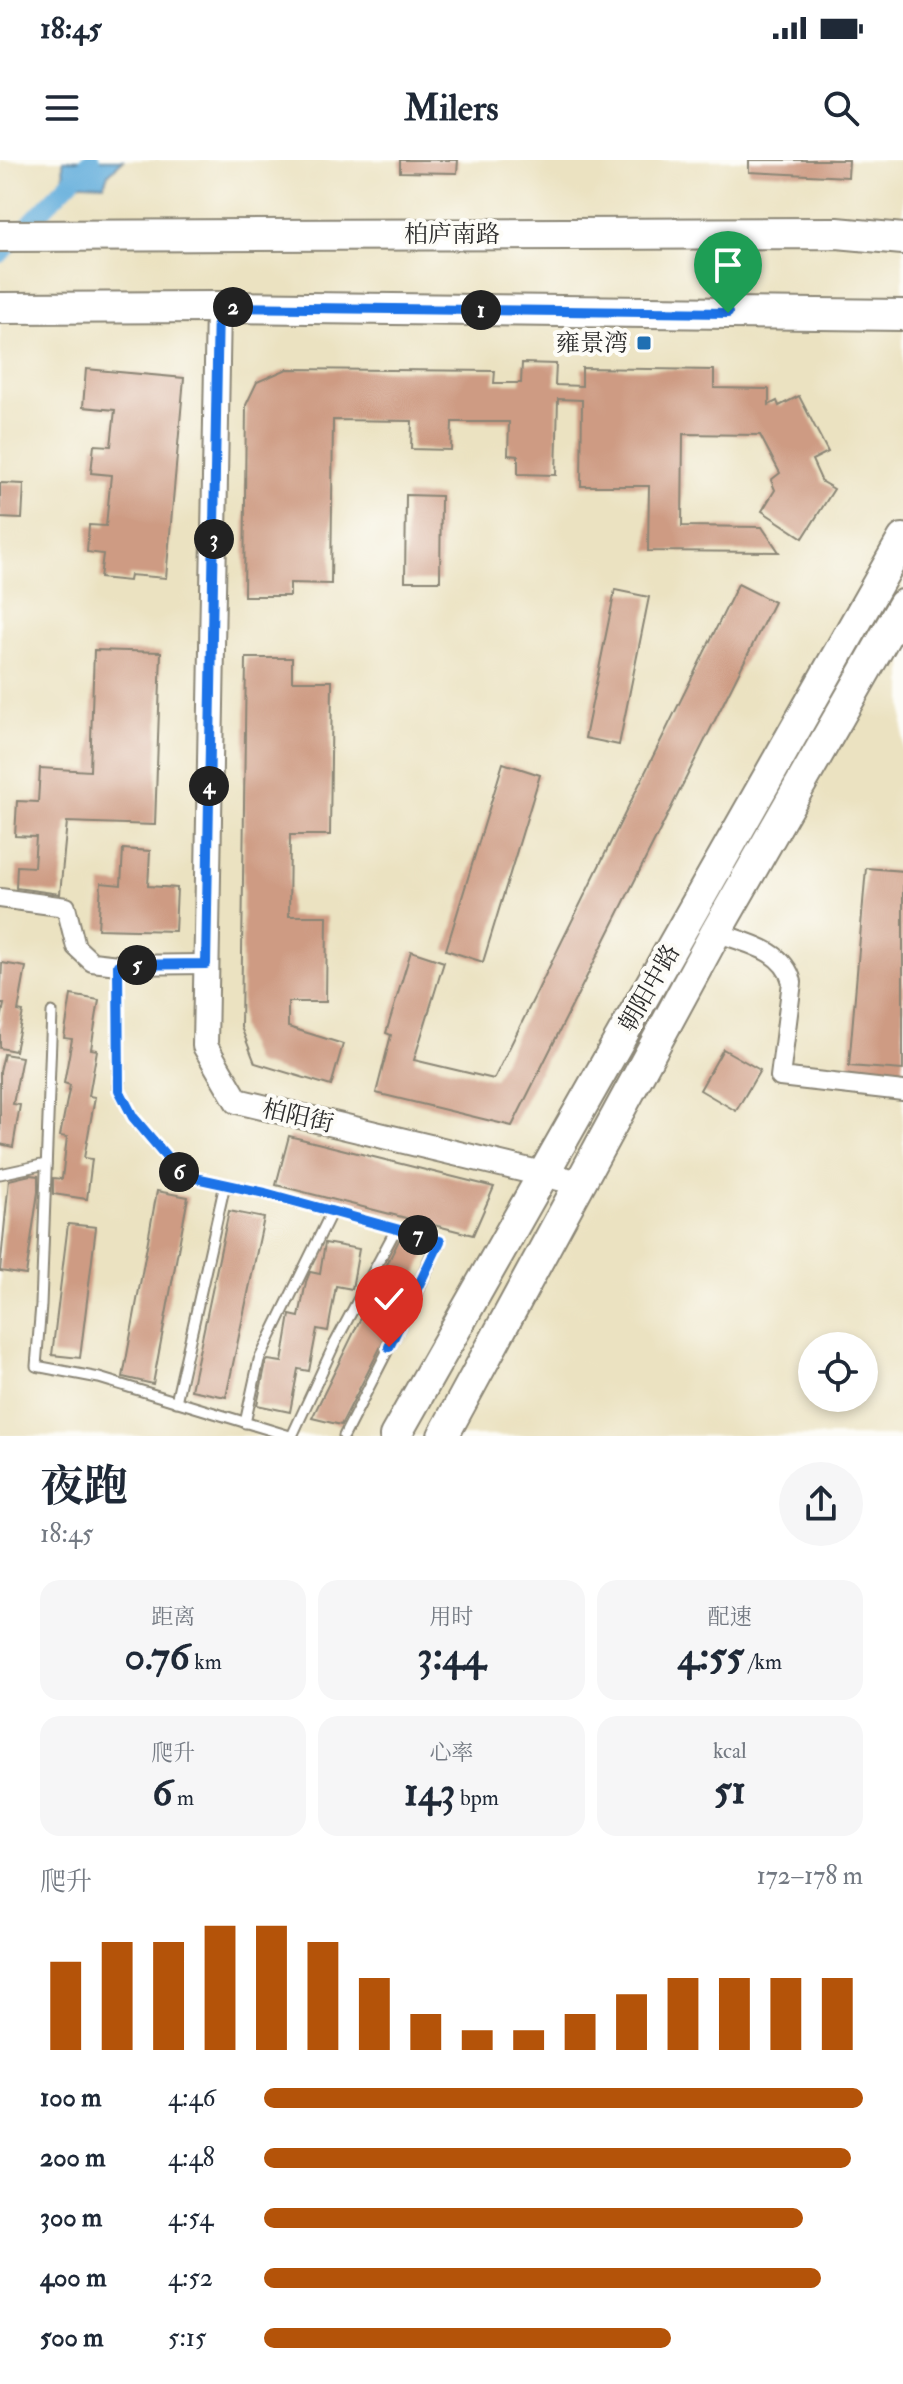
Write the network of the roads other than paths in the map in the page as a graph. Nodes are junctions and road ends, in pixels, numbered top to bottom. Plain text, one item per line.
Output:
1 (0, 236) edge
2 (903, 239) edge
3 (218, 307) junction
4 (0, 308) edge
5 (903, 315) edge
6 (903, 539) edge
7 (903, 605) edge
8 (0, 898) edge
9 (716, 932) junction
10 (206, 964) junction
11 (118, 965) junction
12 (52, 1012) dead end
13 (903, 1091) edge
14 (46, 1164) junction
15 (0, 1174) edge
16 (543, 1174) junction
17 (580, 1183) junction
18 (225, 1184) junction
19 (332, 1211) junction
20 (396, 1229) junction
21 (176, 1402) junction
22 (245, 1423) junction
23 (291, 1436) edge
24 (344, 1436) edge
25 (395, 1436) edge
26 (443, 1436) edge

1 - 2 main road, 柏庐南路
3 - 4 main road
3 - 5 main road
3 - 10 street, 柏阳街
6 - 16 main road, 朝阳中路
7 - 9 main road, 朝阳中路
8 - 11 street
9 - 13 street
9 - 17 main road, 朝阳中路
10 - 11 street
10 - 16 street, 柏阳街
11 - 18 lane
12 - 14 lane
14 - 15 lane
14 - 21 lane
16 - 17 street, 柏阳街
16 - 25 main road, 朝阳中路
17 - 26 main road, 朝阳中路
18 - 19 lane
18 - 21 lane
19 - 20 lane
19 - 22 lane
20 - 23 lane
20 - 24 lane
21 - 22 lane
22 - 23 lane

